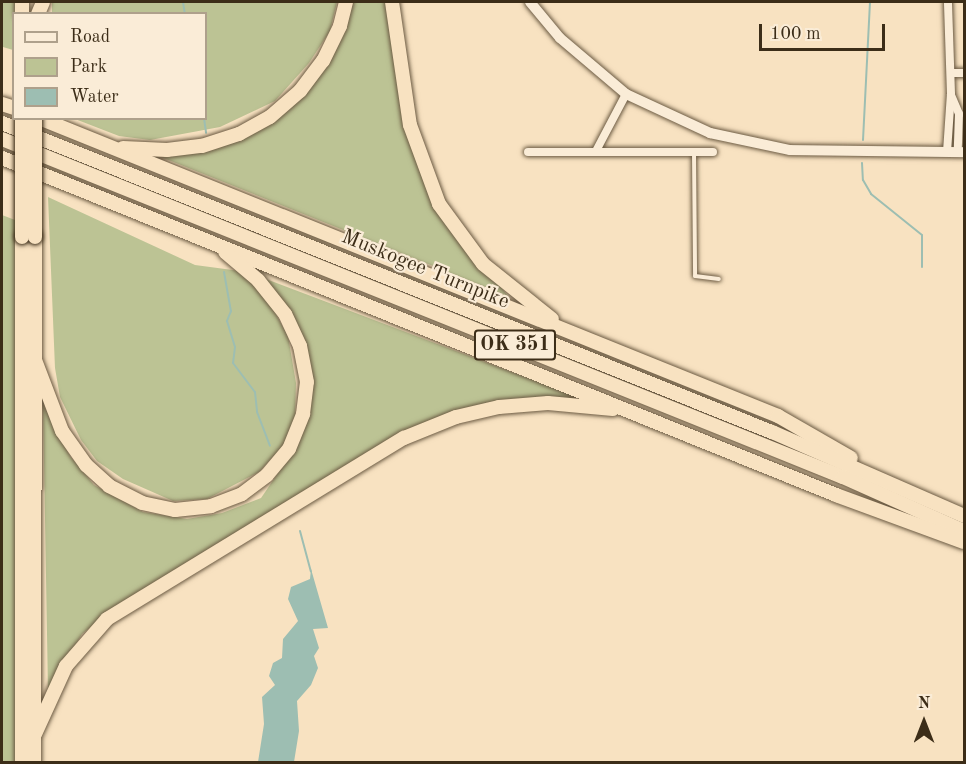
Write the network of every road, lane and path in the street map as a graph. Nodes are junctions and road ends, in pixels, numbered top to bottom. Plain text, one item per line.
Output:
1 (346, 2) edge
2 (392, 2) edge
3 (530, 2) edge
4 (948, 2) edge
5 (951, 73) junction
6 (964, 73) edge
7 (626, 94) junction
8 (22, 120) edge
9 (37, 120) edge
10 (42, 120) edge
11 (2, 123) edge
12 (2, 139) edge
13 (112, 148) junction
14 (596, 151) junction
15 (528, 152) dead end
16 (693, 152) junction
17 (713, 152) dead end
18 (957, 152) edge
19 (2, 158) edge
20 (28, 237) junction
21 (214, 243) junction
22 (719, 279) dead end
23 (568, 331) junction
24 (35, 360) junction
25 (629, 411) junction
26 (897, 485) junction
27 (964, 516) edge
28 (964, 531) edge
29 (964, 542) edge
30 (34, 734) junction
31 (22, 762) edge
32 (34, 762) edge

1 - 13 highway
2 - 23 highway
3 - 7 street
4 - 5 street
5 - 6 street
5 - 18 street
7 - 14 street
7 - 18 street
8 - 20 highway, bridge
9 - 20 highway, bridge
10 - 13 highway
11 - 26 highway, Muskogee Turnpike / OK 351
12 - 28 highway, Muskogee Turnpike / OK 351
13 - 23 highway
14 - 15 street
14 - 16 street
16 - 17 street
16 - 22 lane
19 - 21 highway
20 - 24 highway
20 - 31 highway
21 - 24 highway
21 - 25 highway
23 - 26 highway
24 - 30 highway
25 - 29 highway
25 - 30 highway
26 - 27 highway, Muskogee Turnpike / OK 351
30 - 32 highway

